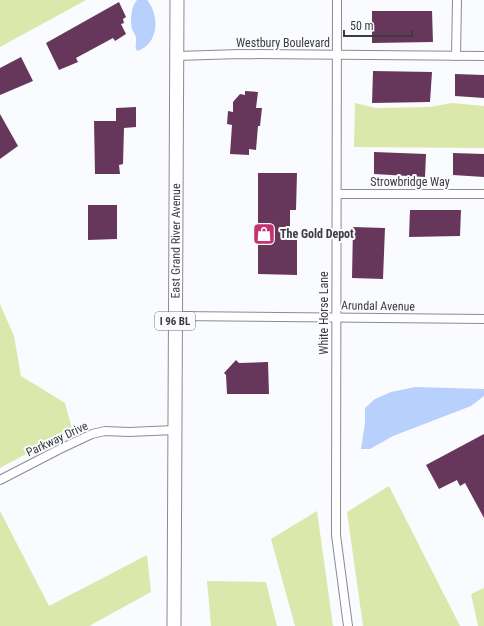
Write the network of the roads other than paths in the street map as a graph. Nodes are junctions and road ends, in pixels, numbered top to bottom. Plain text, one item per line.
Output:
1 (177, 0) edge
2 (336, 0) edge
3 (458, 0) edge
4 (337, 55) junction
5 (177, 56) junction
6 (456, 56) junction
7 (484, 56) edge
8 (337, 194) junction
9 (484, 194) edge
10 (175, 316) junction
11 (336, 318) junction
12 (484, 320) edge
13 (175, 430) junction
14 (0, 480) edge
15 (174, 626) edge
16 (348, 626) edge

1 - 5 main road, East Grand River Avenue / I 96 BL
2 - 4 street, White Horse Lane
3 - 6 street
4 - 5 street, Westbury Boulevard
4 - 6 street, Westbury Boulevard
4 - 8 street, White Horse Lane
5 - 10 main road, East Grand River Avenue / I 96 BL
6 - 7 street, Westbury Boulevard
8 - 9 street, Strowbridge Way
8 - 11 street, White Horse Lane
10 - 11 street, Arundal Avenue
10 - 13 main road, East Grand River Avenue / I 96 BL
11 - 12 street, Arundal Avenue
11 - 16 street, White Horse Lane
13 - 14 street, Parkway Drive
13 - 15 main road, East Grand River Avenue / I 96 BL

